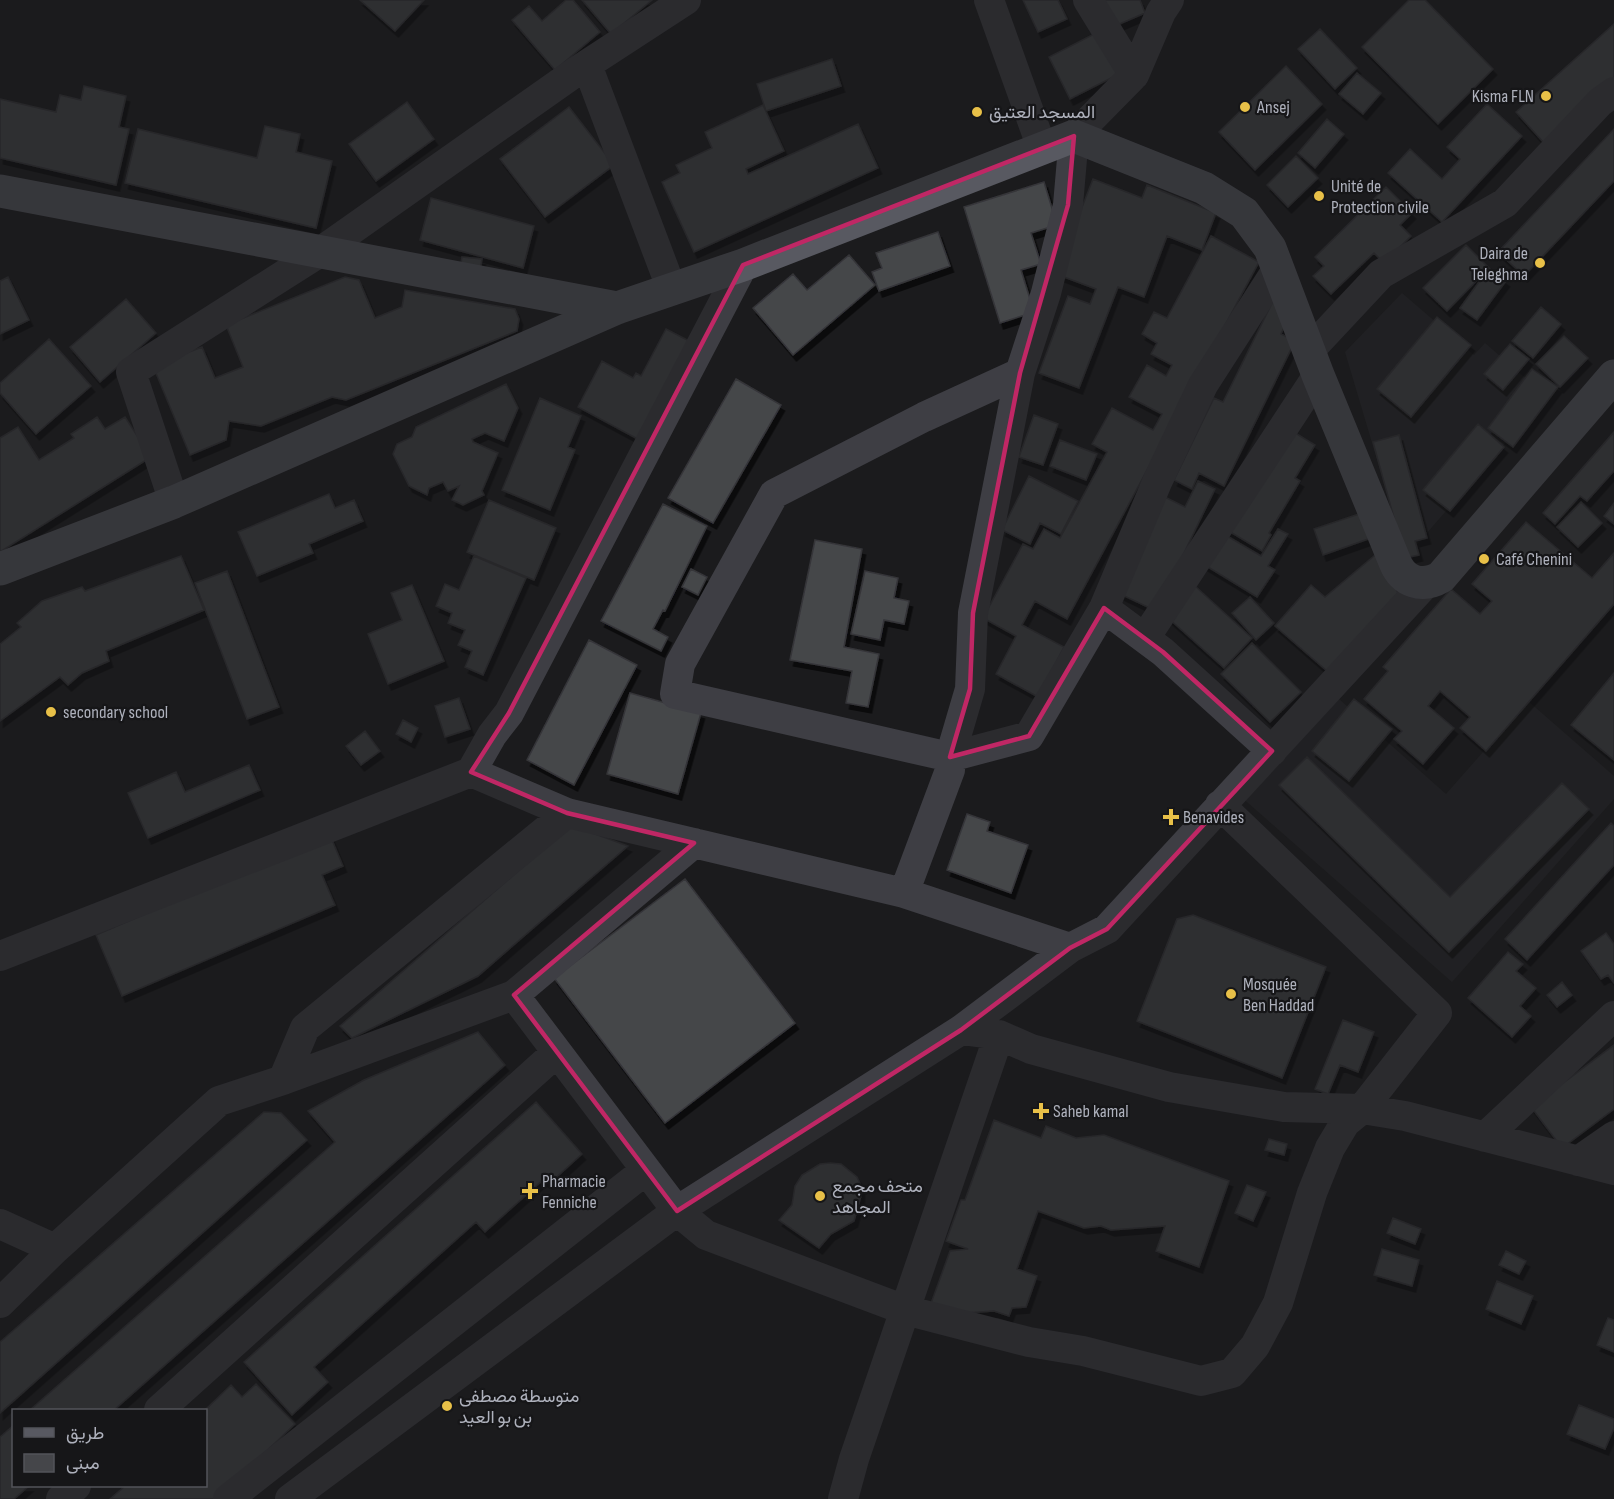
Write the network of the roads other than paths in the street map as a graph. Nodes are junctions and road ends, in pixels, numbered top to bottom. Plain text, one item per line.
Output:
1 (686, 0) edge
2 (989, 0) edge
3 (1088, 0) edge
4 (1161, 4) edge
5 (587, 65) junction
6 (1134, 75) junction
7 (1614, 92) edge
8 (1074, 136) junction
9 (1042, 148) junction
10 (0, 191) edge
11 (320, 252) junction
12 (743, 266) junction
13 (1278, 268) junction
14 (672, 290) junction
15 (617, 308) junction
16 (1314, 363) junction
17 (1020, 373) junction
18 (1614, 376) edge
19 (174, 502) junction
20 (0, 569) edge
21 (1426, 583) junction
22 (1104, 608) junction
23 (1145, 639) junction
24 (1272, 751) junction
25 (950, 757) junction
26 (471, 772) junction
27 (1220, 805) junction
28 (567, 813) junction
29 (694, 843) junction
30 (904, 893) junction
31 (1070, 948) junction
32 (0, 956) edge
33 (514, 995) junction
34 (1614, 1016) edge
35 (961, 1030) junction
36 (999, 1035) junction
37 (557, 1052) junction
38 (283, 1080) junction
39 (1362, 1109) junction
40 (1614, 1136) edge
41 (1485, 1137) junction
42 (1578, 1161) junction
43 (646, 1170) junction
44 (1614, 1170) edge
45 (676, 1211) junction
46 (0, 1224) edge
47 (55, 1249) junction
48 (0, 1303) edge
49 (904, 1310) junction
50 (160, 1409) edge
51 (74, 1487) edge
52 (61, 1499) edge
53 (228, 1499) edge
54 (290, 1499) edge
55 (843, 1499) edge

1 - 5 street
2 - 9 street
3 - 6 street
4 - 6 street
5 - 11 street
5 - 14 street
6 - 8 street
7 - 16 street
8 - 9 main road
8 - 13 main road
8 - 17 street
9 - 12 main road
10 - 11 main road
11 - 15 main road
11 - 19 street
12 - 14 main road
12 - 26 street
13 - 16 main road
13 - 22 street
14 - 15 main road
15 - 19 main road
16 - 21 main road
16 - 23 street
17 - 25 street
17 - 25 street
18 - 21 main road
19 - 20 main road
21 - 24 street
22 - 23 street
22 - 25 street
23 - 24 street
24 - 27 street
25 - 30 street
26 - 28 street
26 - 32 street
27 - 31 street
27 - 39 street
28 - 29 street
28 - 38 street
29 - 30 street
29 - 33 street
30 - 31 street
31 - 35 street
33 - 37 street
33 - 38 street
34 - 41 street
35 - 36 street
35 - 45 street
36 - 39 street
36 - 49 street
37 - 43 street
37 - 50 street
38 - 47 street
39 - 41 street
39 - 49 street
40 - 42 street
41 - 42 street
42 - 44 street
43 - 45 street
43 - 53 street
45 - 49 street
45 - 54 street
46 - 47 street
47 - 48 street
49 - 55 street
51 - 52 street

